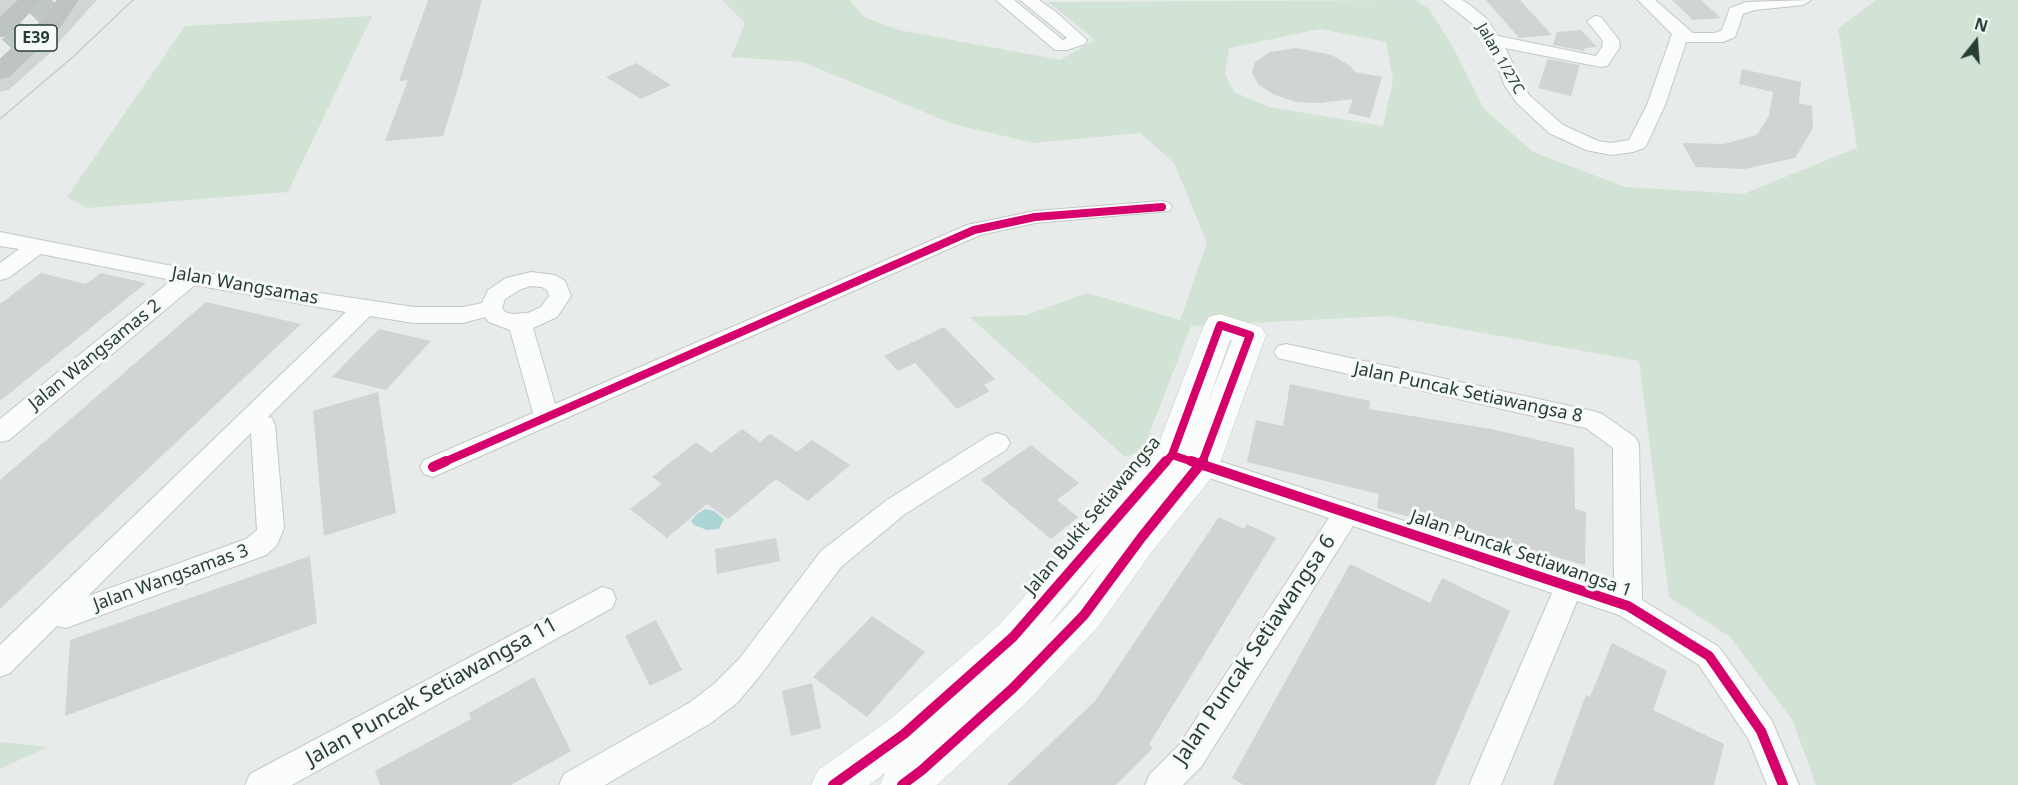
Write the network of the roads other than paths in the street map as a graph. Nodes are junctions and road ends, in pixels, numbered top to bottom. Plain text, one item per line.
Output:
1 (11, 0) edge
2 (31, 0) edge
3 (55, 0) edge
4 (68, 0) edge
5 (85, 0) edge
6 (1004, 0) edge
7 (1028, 0) edge
8 (1450, 0) edge
9 (1646, 0) edge
10 (1803, 0) edge
11 (1751, 3) edge
12 (0, 9) edge
13 (1595, 21) dead end
14 (1681, 33) junction
15 (1492, 40) junction
16 (3, 47) edge
17 (0, 72) edge
18 (0, 84) edge
19 (1162, 207) dead end
20 (0, 239) edge
21 (38, 246) junction
22 (0, 273) edge
23 (191, 276) junction
24 (365, 307) junction
25 (491, 308) junction
26 (520, 322) junction
27 (1286, 352) dead end
28 (546, 416) junction
29 (250, 420) junction
30 (0, 433) edge
31 (997, 443) dead end
32 (1186, 460) junction
33 (432, 467) dead end
34 (1346, 514) junction
35 (1569, 587) junction
36 (602, 599) dead end
37 (1628, 606) junction
38 (52, 613) junction
39 (0, 664) edge
40 (261, 785) edge
41 (574, 785) edge
42 (833, 785) edge
43 (902, 785) edge
44 (1161, 785) edge
45 (1485, 785) edge
46 (1783, 785) edge

1 - 12 main road
2 - 16 highway, E39
3 - 16 highway, E39
4 - 17 highway, E39
5 - 18 main road
6 - 7 street
8 - 15 street, Jalan 1/27C
9 - 14 street
10 - 11 street
11 - 14 street
13 - 15 street
14 - 15 street, Jalan 1/27C
19 - 28 street
20 - 21 street, Jalan Wangsamas
21 - 22 street
21 - 23 street, Jalan Wangsamas
23 - 24 street, Jalan Wangsamas
23 - 30 street, Jalan Wangsamas 2
24 - 25 street, Jalan Wangsamas
24 - 29 street, Jalan Wangsamas 3
25 - 26 street
25 - 26 street
26 - 28 street
27 - 37 street, Jalan Puncak Setiawangsa 8
28 - 33 street
29 - 38 street, Jalan Wangsamas 3
29 - 38 street, Jalan Wangsamas 3
31 - 41 street
32 - 34 street, Jalan Puncak Setiawangsa 1
32 - 42 street, Jalan Bukit Setiawangsa
32 - 43 street
34 - 35 street, Jalan Puncak Setiawangsa 1
34 - 44 street, Jalan Puncak Setiawangsa 6
35 - 37 street, Jalan Puncak Setiawangsa 1
35 - 45 street
36 - 40 street, Jalan Puncak Setiawangsa 11
37 - 46 street, Jalan Puncak Setiawangsa 1
38 - 39 street, Jalan Wangsamas 3

